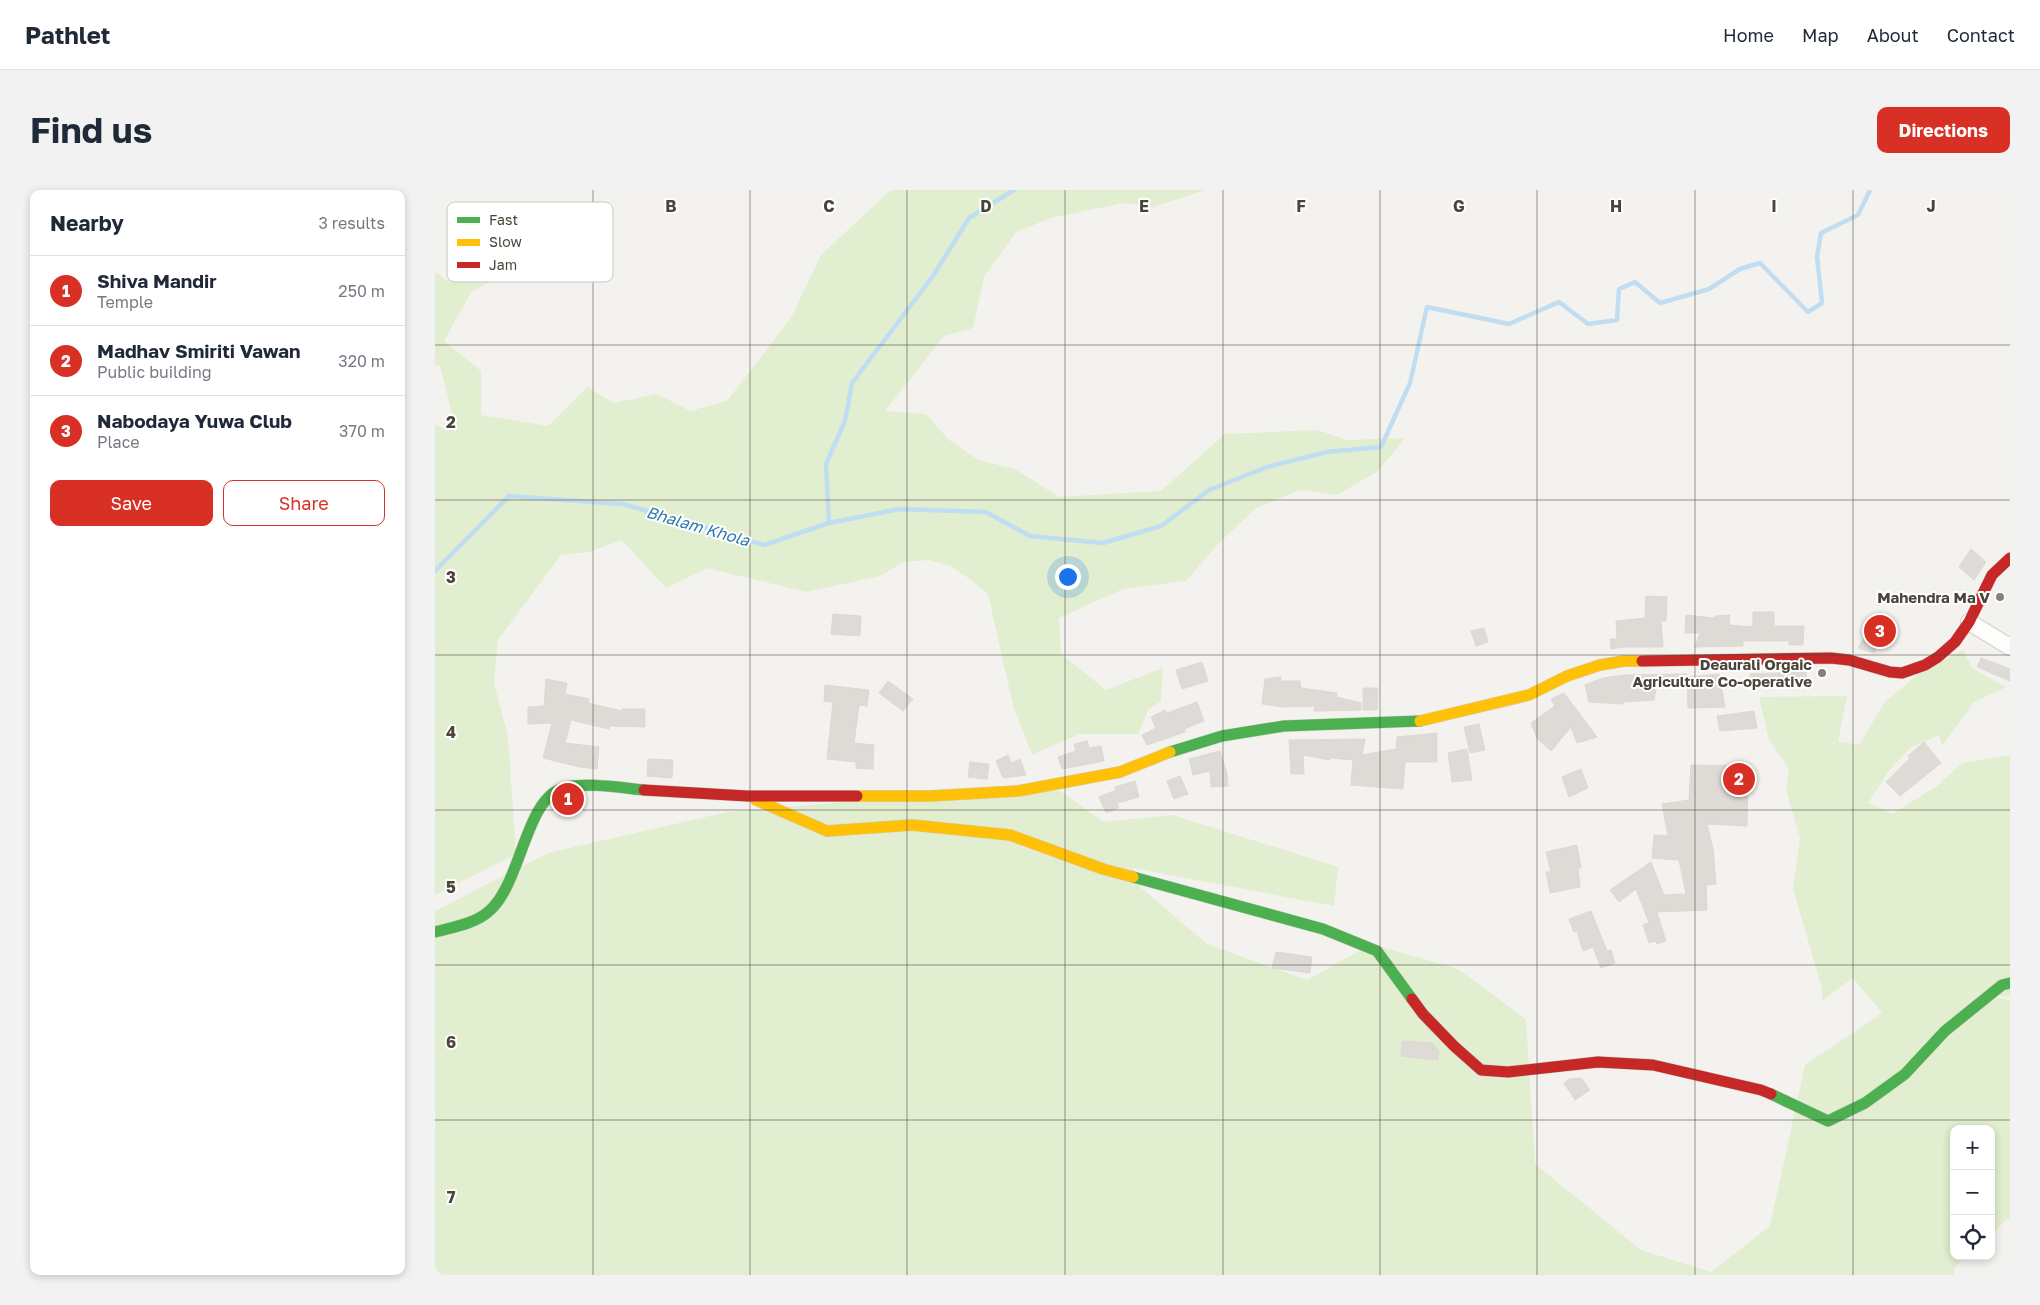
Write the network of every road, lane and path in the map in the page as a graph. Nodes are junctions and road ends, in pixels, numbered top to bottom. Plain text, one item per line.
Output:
1 (2010, 558) edge
2 (1969, 622) junction
3 (2010, 647) edge
4 (747, 796) junction
5 (435, 932) edge
6 (2010, 983) edge

1 - 2 main road
2 - 3 street
2 - 4 main road
4 - 5 main road
4 - 6 main road

